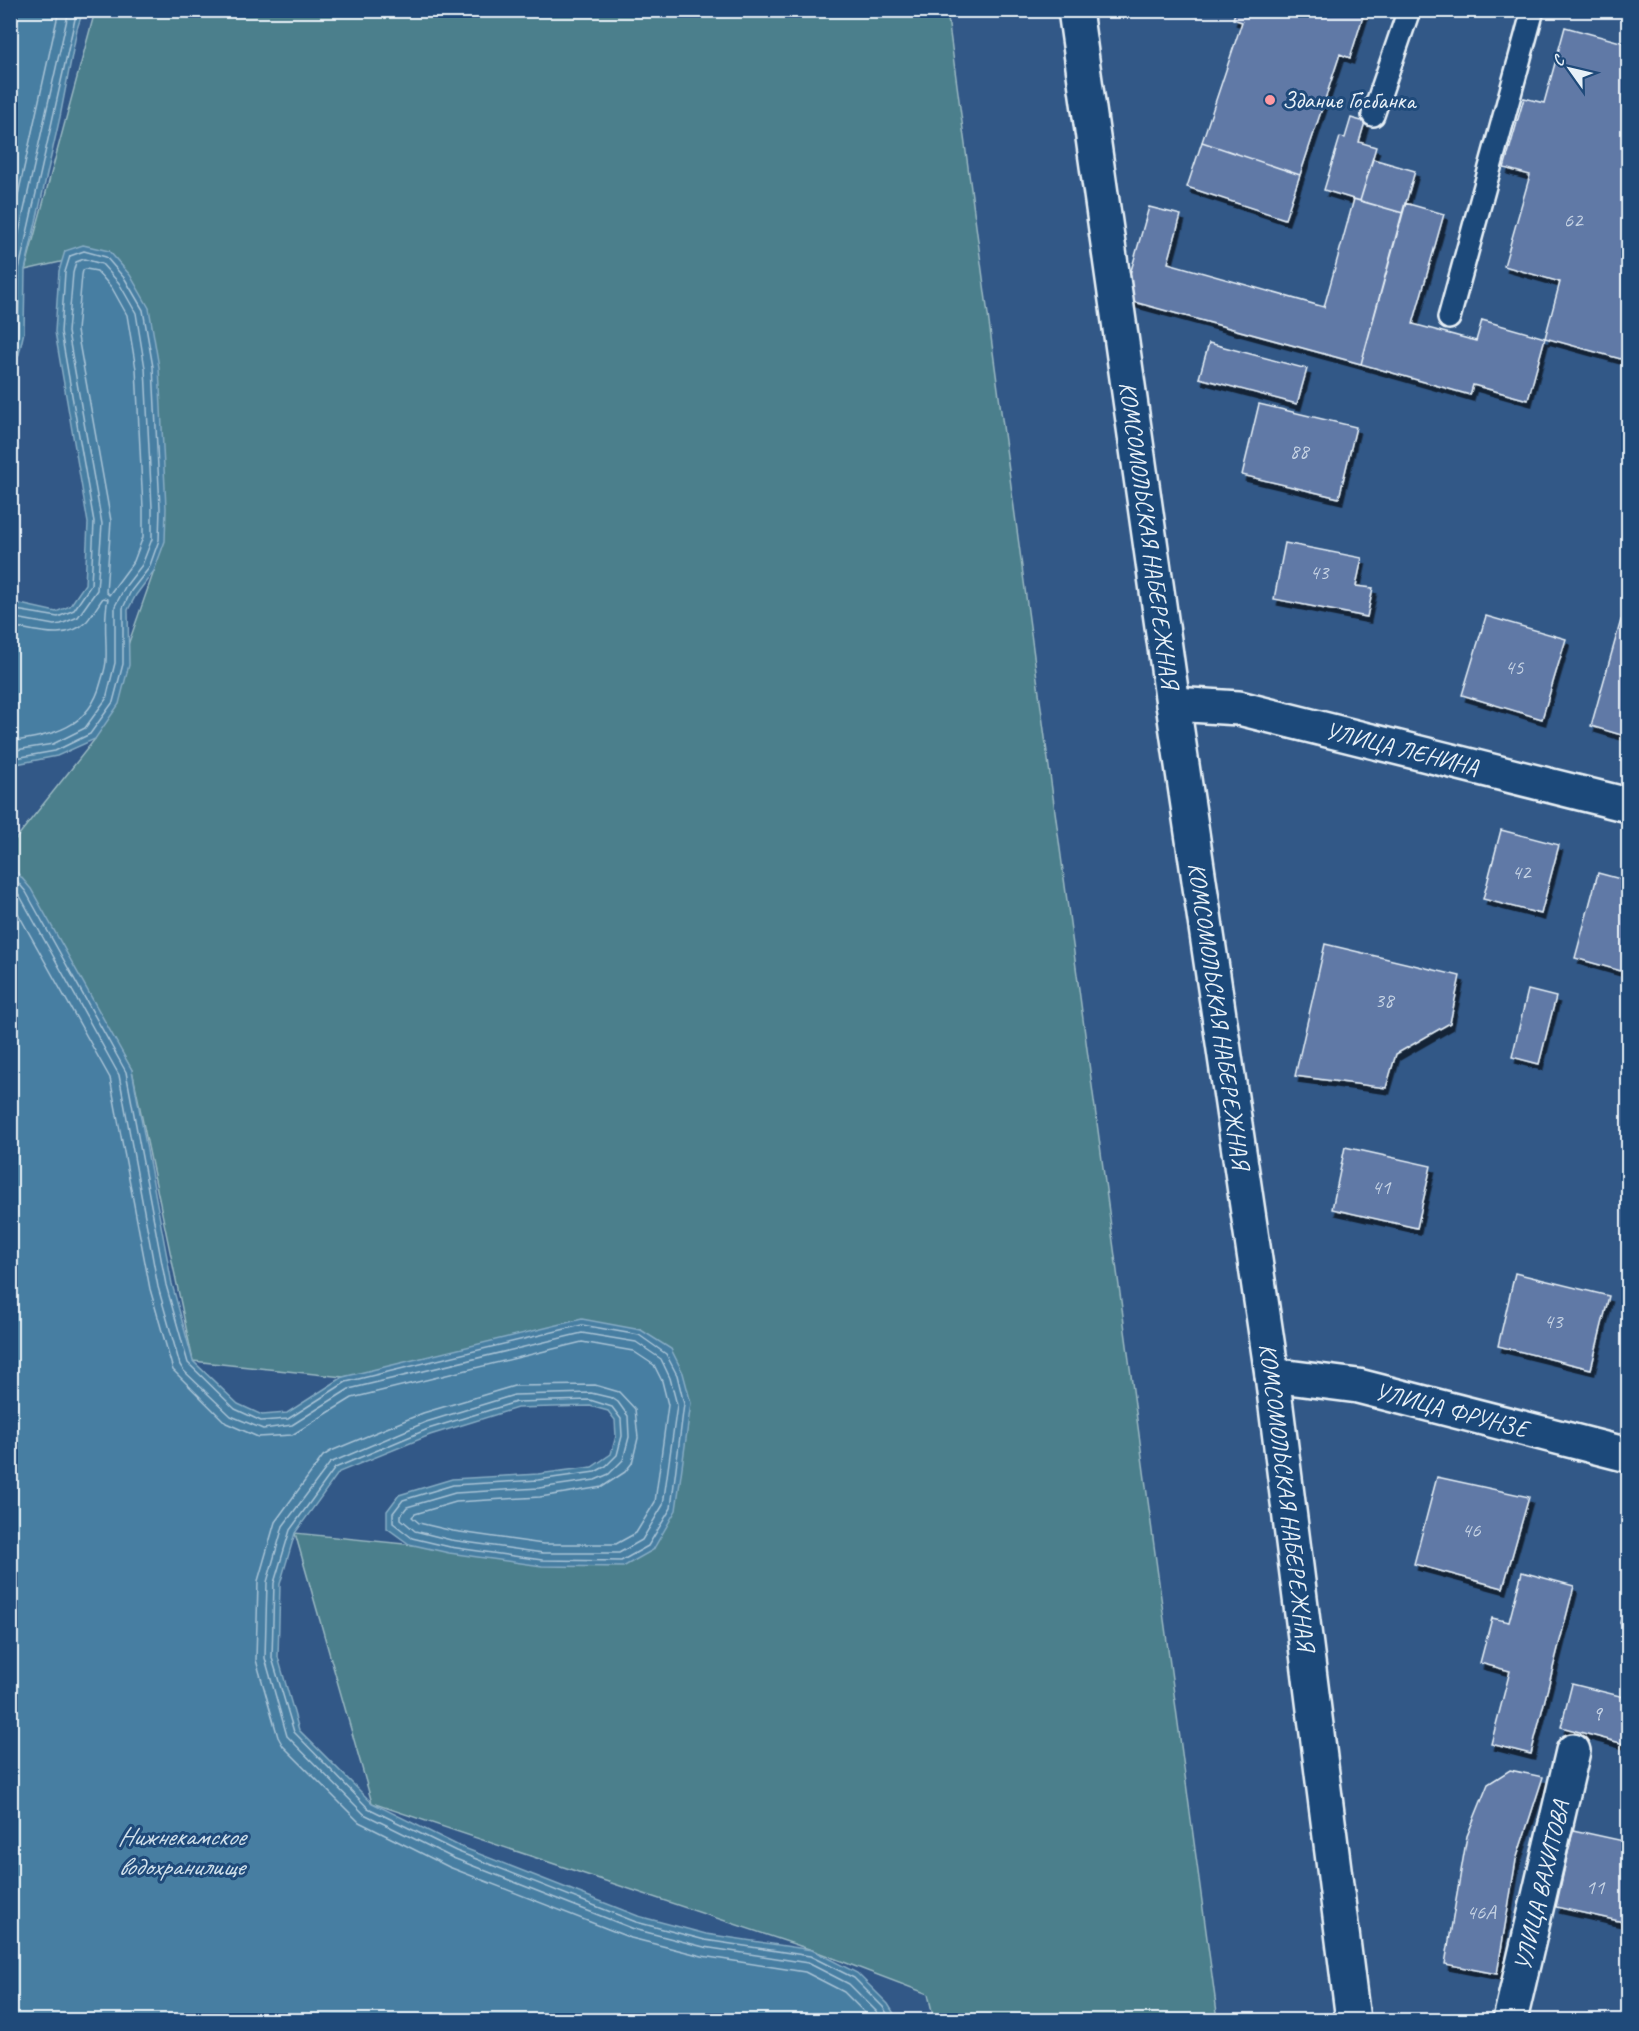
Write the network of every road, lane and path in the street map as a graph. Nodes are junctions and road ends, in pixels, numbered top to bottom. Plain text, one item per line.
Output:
1 (1075, 10) edge
2 (1409, 10) edge
3 (1533, 10) edge
4 (1373, 115) dead end
5 (1449, 318) dead end
6 (1173, 704) junction
7 (1629, 805) edge
8 (1272, 1375) junction
9 (1629, 1455) edge
10 (1573, 1751) dead end
11 (1353, 2020) edge
12 (1510, 2020) edge

1 - 6 street, КОМСОМОЛЬСКАЯ НАБЕРЕЖНАЯ
2 - 4 lane
3 - 5 lane
6 - 7 street, УЛИЦА ЛЕНИНА
6 - 8 street, КОМСОМОЛЬСКАЯ НАБЕРЕЖНАЯ
8 - 9 street, УЛИЦА ФРУНЗЕ
8 - 11 street, КОМСОМОЛЬСКАЯ НАБЕРЕЖНАЯ
10 - 12 street, УЛИЦА ВАХИТОВА

